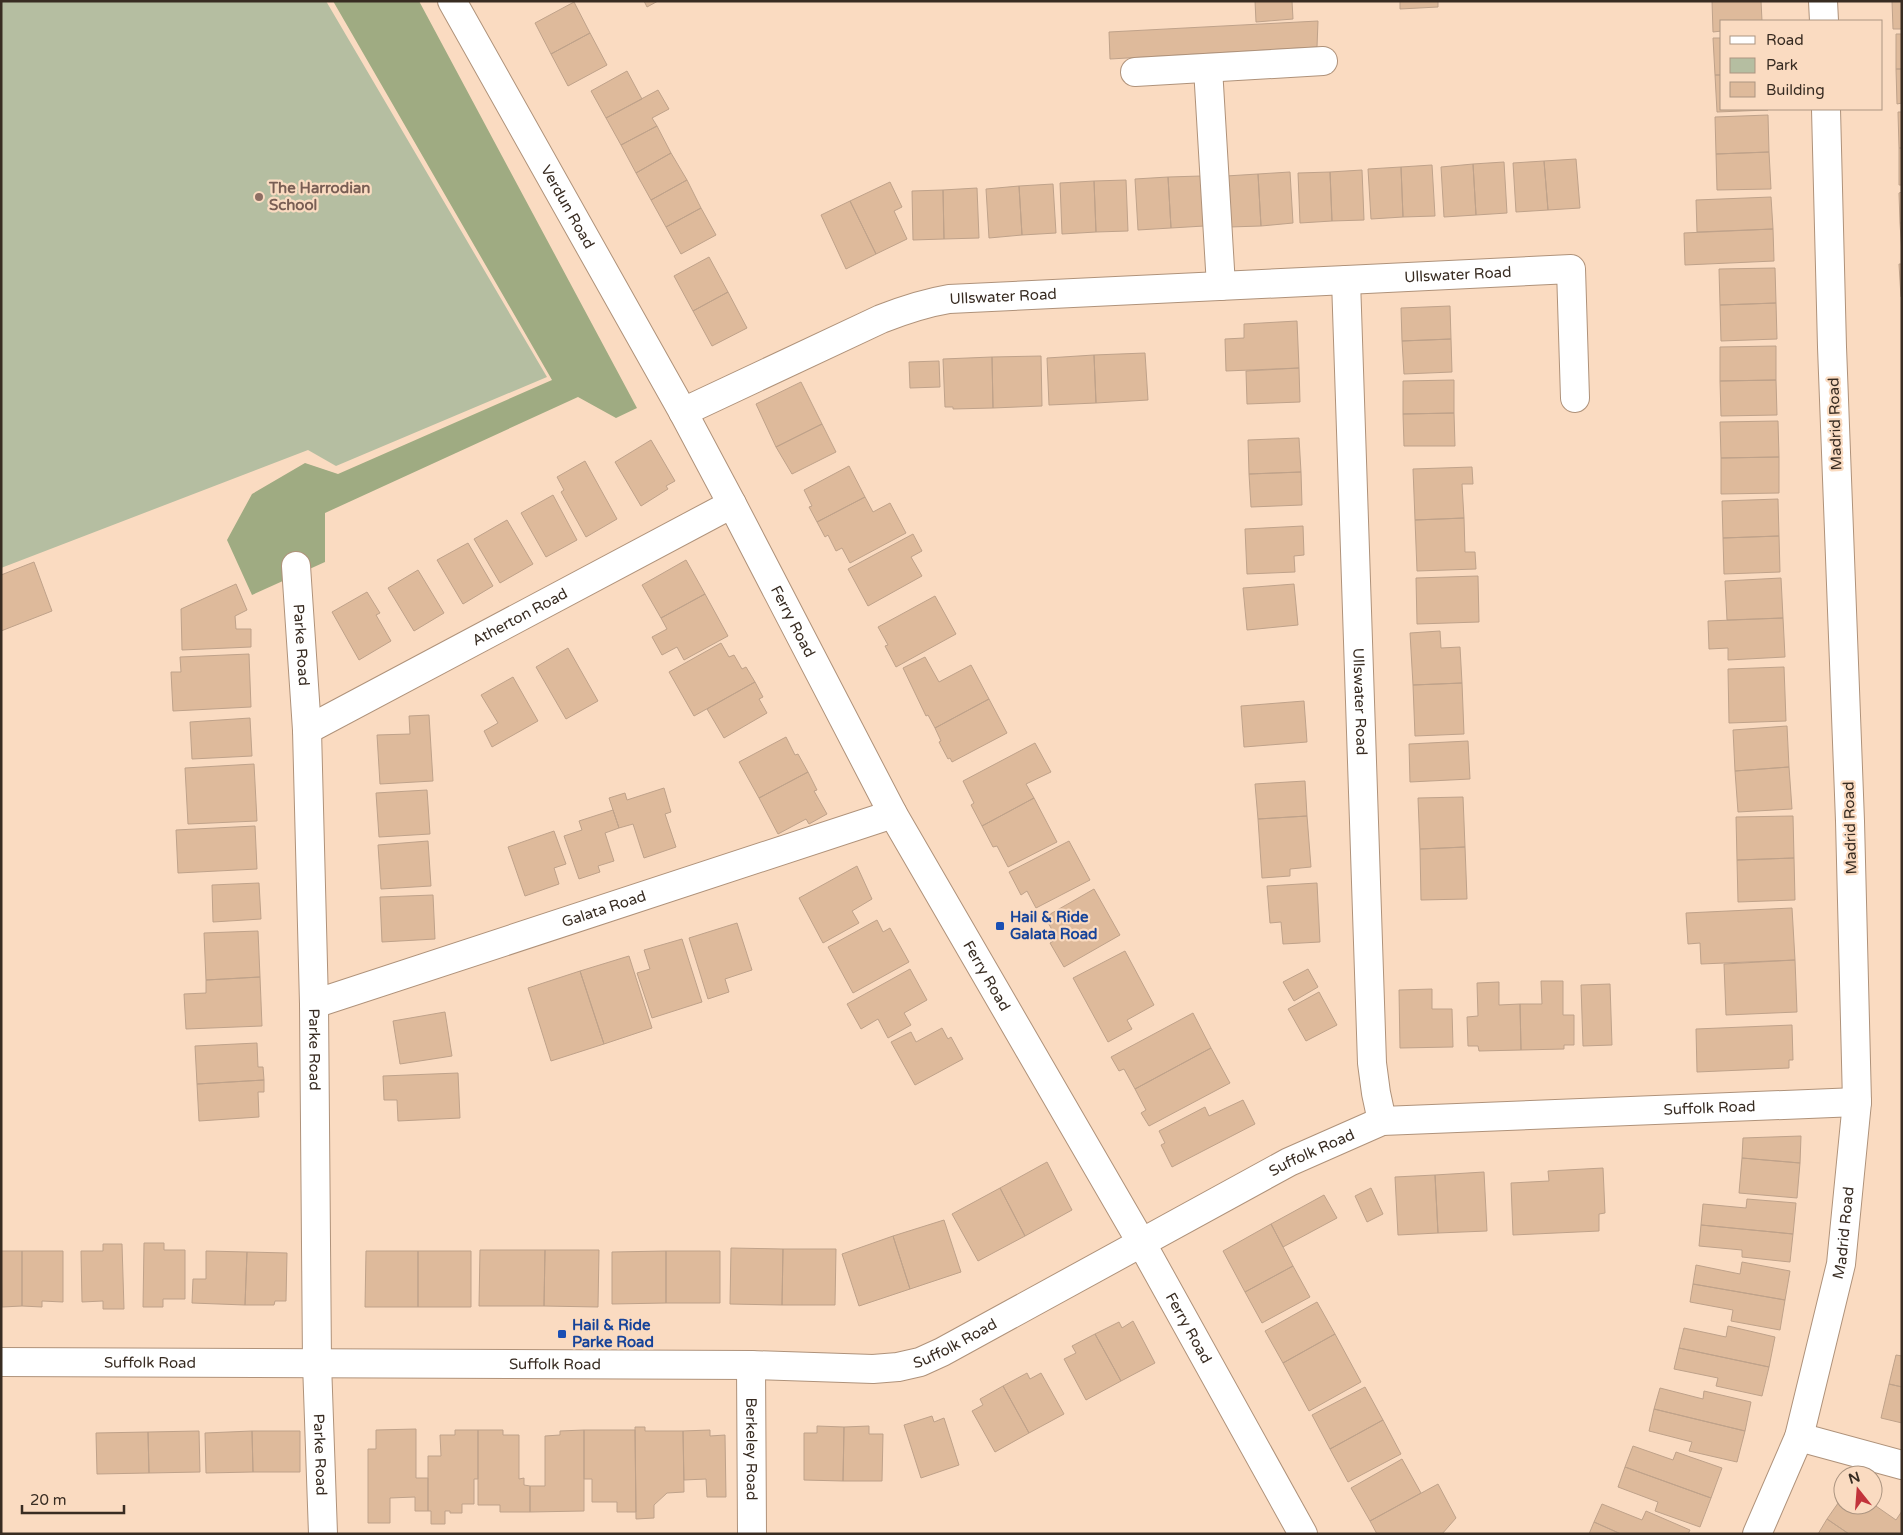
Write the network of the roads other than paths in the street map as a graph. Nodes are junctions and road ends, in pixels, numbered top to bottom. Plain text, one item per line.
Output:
1 (1823, 1) edge
2 (458, 3) edge
3 (1824, 20) edge
4 (1323, 61) dead end
5 (1208, 68) junction
6 (1135, 72) dead end
7 (1826, 110) edge
8 (1346, 280) junction
9 (1221, 286) junction
10 (1575, 398) dead end
11 (683, 412) junction
12 (732, 504) junction
13 (296, 566) dead end
14 (307, 730) junction
15 (893, 814) junction
16 (314, 1004) junction
17 (1858, 1102) junction
18 (1382, 1121) junction
19 (1141, 1242) junction
20 (1, 1362) edge
21 (317, 1363) junction
22 (751, 1365) junction
23 (1799, 1437) junction
24 (1902, 1465) edge
25 (322, 1534) edge
26 (752, 1534) edge
27 (1303, 1534) edge
28 (1757, 1534) edge

1 - 3 street
2 - 11 street, Verdun Road
4 - 5 street
5 - 6 street
5 - 9 street
7 - 17 street, Madrid Road
8 - 9 street, Ullswater Road
8 - 10 street, Ullswater Road
8 - 18 street, Ullswater Road
9 - 11 street, Ullswater Road
11 - 12 street, Ferry Road
12 - 14 street, Atherton Road
12 - 15 street, Ferry Road
13 - 14 street, Parke Road
14 - 16 street, Parke Road
15 - 16 street, Galata Road
15 - 19 street, Ferry Road
16 - 21 street, Parke Road
17 - 18 street, Suffolk Road
17 - 23 street, Madrid Road
18 - 19 street, Suffolk Road
19 - 22 street, Suffolk Road
19 - 27 street, Ferry Road
20 - 21 street, Suffolk Road
21 - 22 street, Suffolk Road
21 - 25 street, Parke Road
22 - 26 street, Berkeley Road
23 - 24 street
23 - 28 street, Madrid Road

